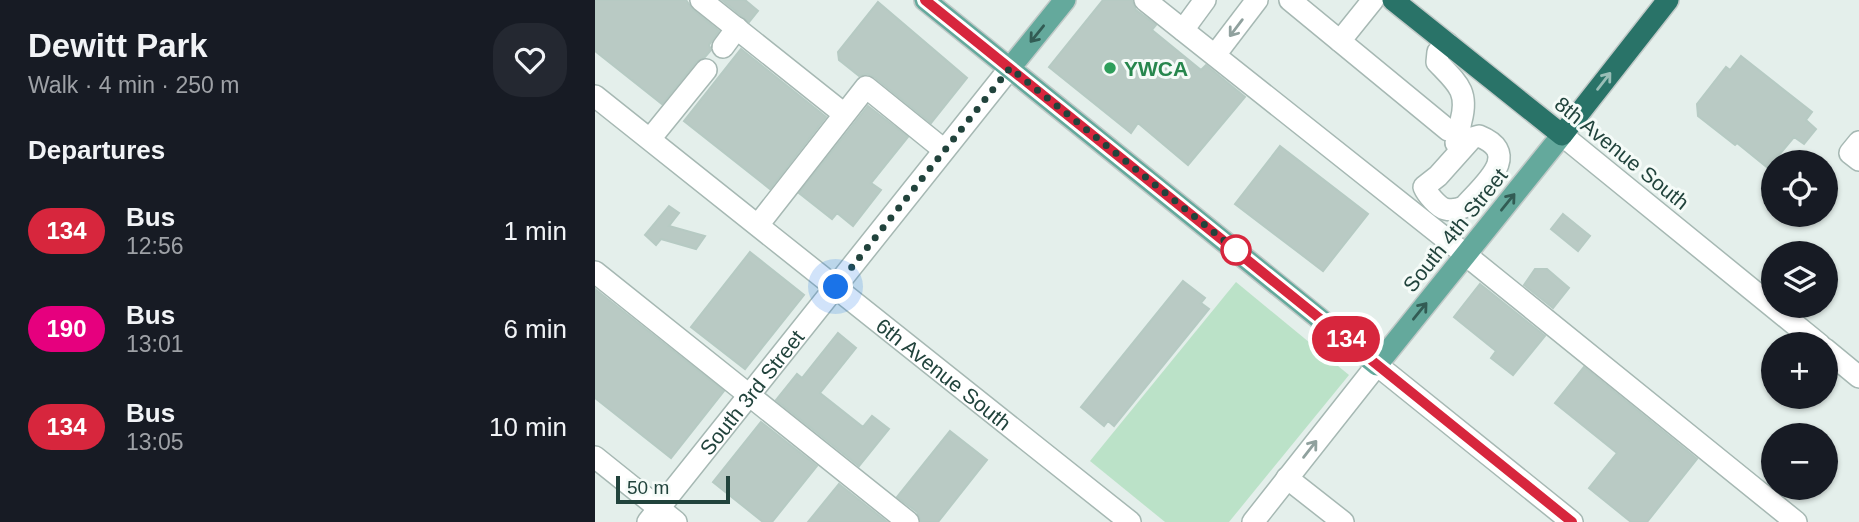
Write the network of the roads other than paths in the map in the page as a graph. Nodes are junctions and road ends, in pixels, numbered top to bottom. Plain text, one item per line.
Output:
1 (701, 0) edge
2 (925, 0) edge
3 (1065, 0) edge
4 (1145, 0) edge
5 (1205, 0) edge
6 (1258, 0) edge
7 (1290, 0) edge
8 (1373, 0) edge
9 (1393, 0) edge
10 (1668, 0) edge
11 (737, 28) junction
12 (1183, 30) junction
13 (1340, 41) junction
14 (1447, 43) junction
15 (723, 47) dead end
16 (1215, 55) junction
17 (1010, 68) junction
18 (706, 70) dead end
19 (595, 96) edge
20 (844, 114) junction
21 (1458, 133) junction
22 (1562, 135) junction
23 (650, 139) junction
24 (1859, 142) edge
25 (944, 150) junction
26 (1859, 160) edge
27 (1438, 176) junction
28 (1439, 205) junction
29 (1424, 222) junction
30 (758, 225) junction
31 (1465, 255) junction
32 (595, 272) edge
33 (836, 287) junction
34 (1804, 332) edge
35 (1838, 360) edge
36 (1377, 365) junction
37 (1859, 377) edge
38 (750, 396) junction
39 (595, 457) edge
40 (1287, 478) junction
41 (653, 515) edge
42 (676, 522) edge
43 (908, 522) edge
44 (1130, 522) edge
45 (1252, 522) edge
46 (1343, 522) edge
47 (1572, 522) edge
48 (1796, 522) edge

1 - 11 street
2 - 17 main road
3 -> 17 main road, South 3rd Street
4 - 12 street
5 - 12 street
6 -> 16 street
7 - 13 street
8 - 13 street
9 - 14 highway, 8th Avenue South
22 -> 10 highway, South 4th Street
11 - 15 street
11 - 20 street
12 - 16 street
13 - 21 street
14 - 21 street
14 - 22 highway, 8th Avenue South
16 - 29 street
17 - 25 street, South 3rd Street
17 - 36 main road
18 - 23 street
19 - 23 street, 6th Avenue South
20 - 25 street
20 - 30 street
21 - 27 street
31 -> 22 main road, South 4th Street
22 - 34 street, 8th Avenue South
23 - 30 street, 6th Avenue South
24 - 26 street
25 - 33 street, South 3rd Street
27 - 28 street
27 - 28 street
28 - 29 street
29 - 31 street
30 - 33 street, 6th Avenue South
36 -> 31 main road, South 4th Street
31 - 48 street
32 - 38 street
33 - 38 street, South 3rd Street
33 - 44 street, 6th Avenue South
35 - 37 street
40 -> 36 street, South 4th Street
36 - 47 street
38 - 41 street, South 3rd Street
38 - 43 street
39 - 41 street
40 - 45 street, South 4th Street
40 - 46 street
41 - 42 street

